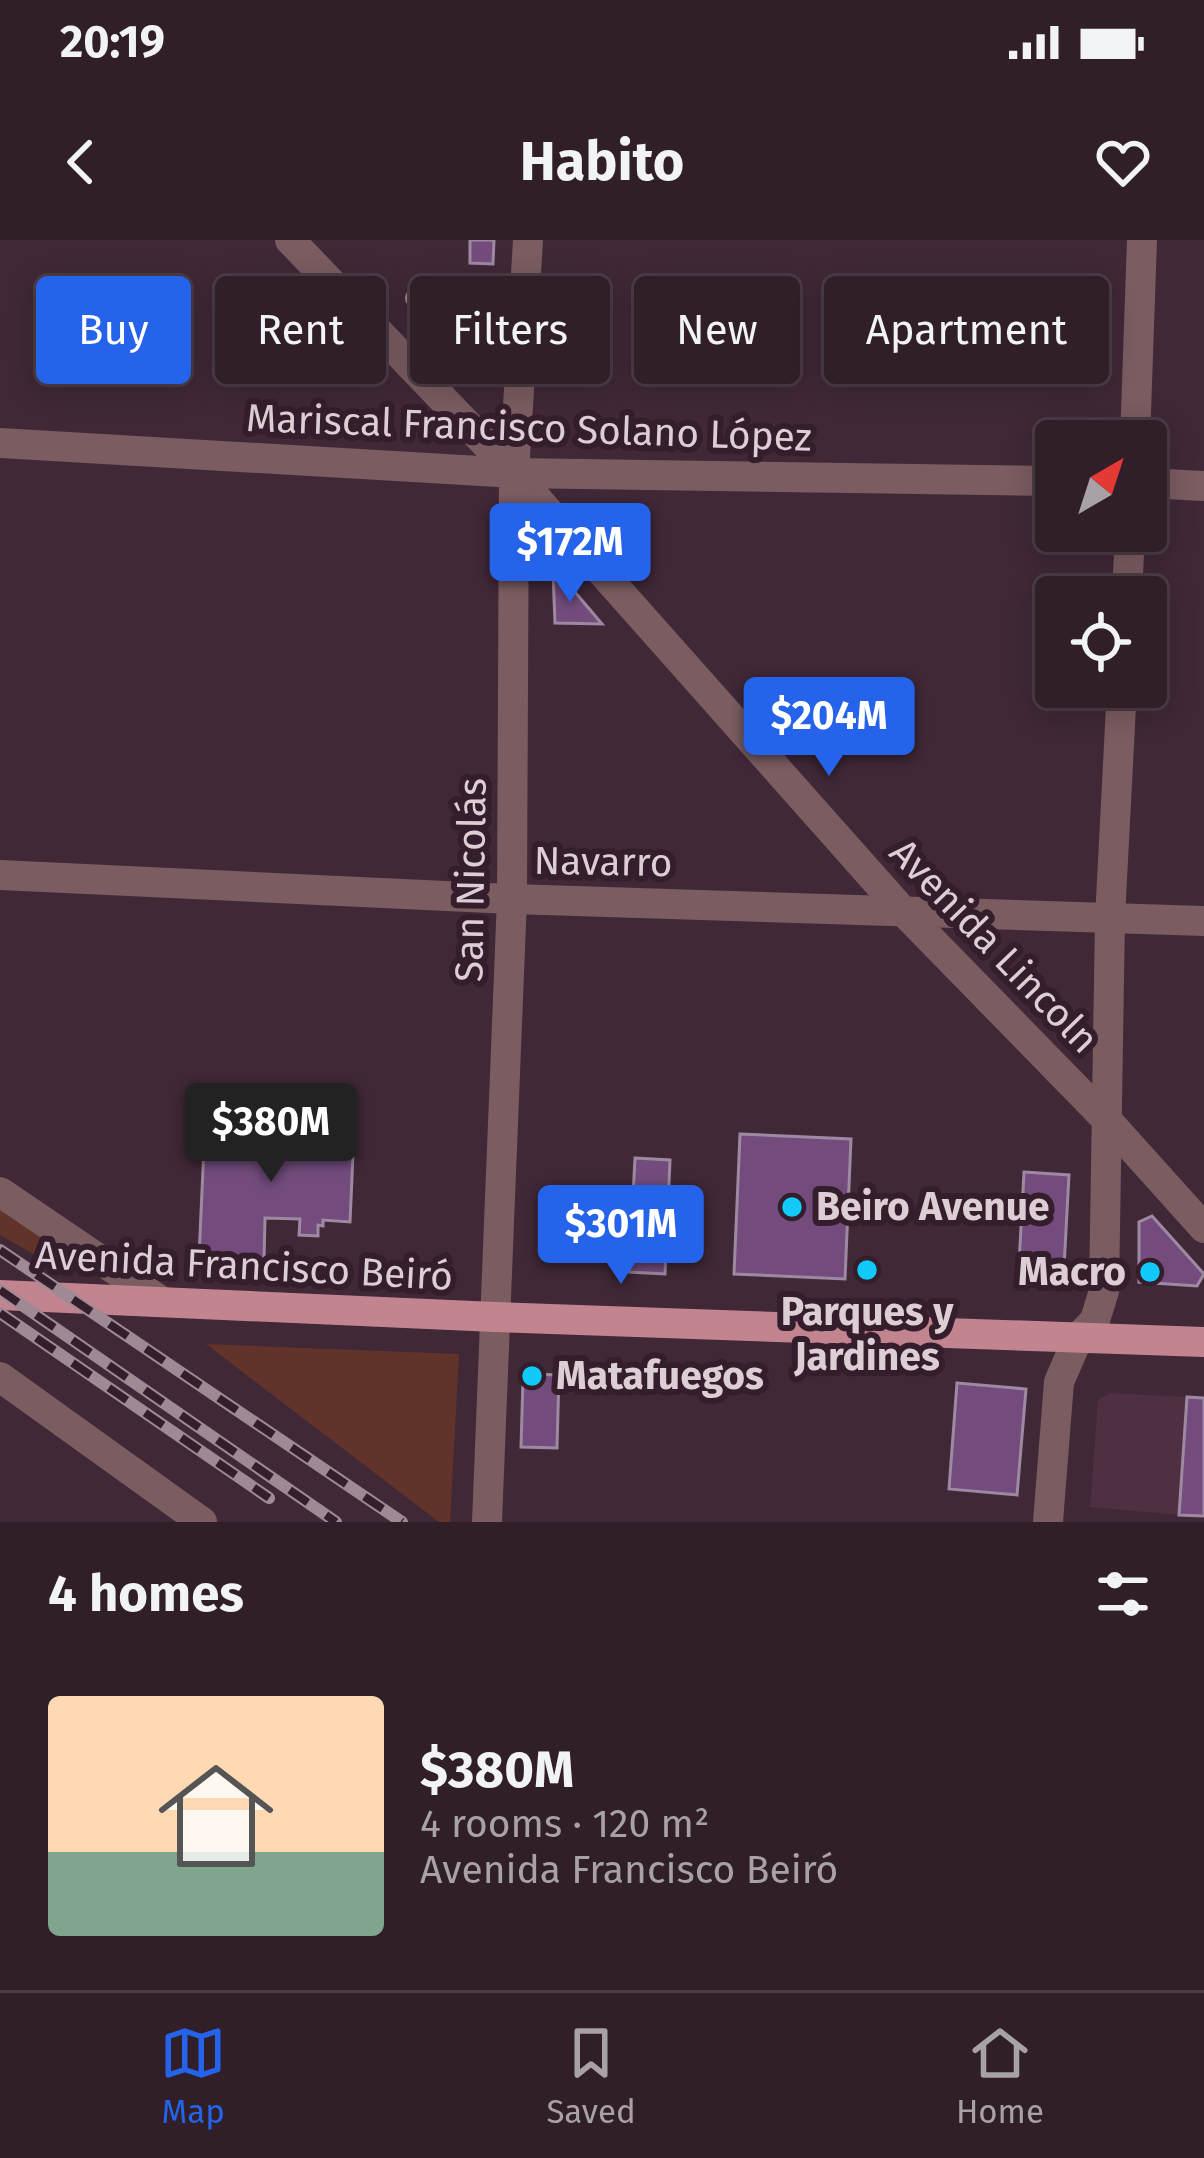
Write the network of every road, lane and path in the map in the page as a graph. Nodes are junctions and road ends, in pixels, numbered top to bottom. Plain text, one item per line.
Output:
1 (290, 240) edge
2 (528, 240) edge
3 (1142, 240) edge
4 (1136, 420) edge
5 (0, 443) edge
6 (514, 473) junction
7 (1035, 481) edge
8 (1167, 484) edge
9 (1204, 486) edge
10 (1121, 708) edge
11 (0, 875) edge
12 (512, 899) junction
13 (901, 909) junction
14 (1110, 917) junction
15 (1204, 921) edge
16 (1107, 1120) junction
17 (0, 1192) edge
18 (1204, 1228) edge
19 (0, 1294) edge
20 (160, 1301) junction
21 (495, 1317) junction
22 (1078, 1337) junction
23 (1204, 1342) edge
24 (0, 1377) edge
25 (202, 1522) edge
26 (487, 1522) edge
27 (1048, 1522) edge

1 - 6 street, Avenida Lincoln
2 - 6 street, San Nicolás
3 - 4 street
5 - 6 street, Mariscal Francisco Solano López
6 - 7 street, Mariscal Francisco Solano López
6 - 12 street, San Nicolás
6 - 13 street, Avenida Lincoln
8 - 9 street
10 - 14 street
11 - 12 street, Navarro
12 - 13 street, Navarro
12 - 21 street, San Nicolás
13 - 14 street, Navarro
13 - 16 street, Avenida Lincoln
14 - 15 street, Navarro
14 - 16 street
16 - 18 street, Avenida Lincoln
16 - 22 street
17 - 20 street
19 - 20 main road, Avenida Francisco Beiró
20 - 21 main road, Avenida Francisco Beiró
21 - 22 main road, Avenida Francisco Beiró
21 - 26 street, San Nicolás
22 - 23 main road, Avenida Francisco Beiró
22 - 27 street
24 - 25 street

